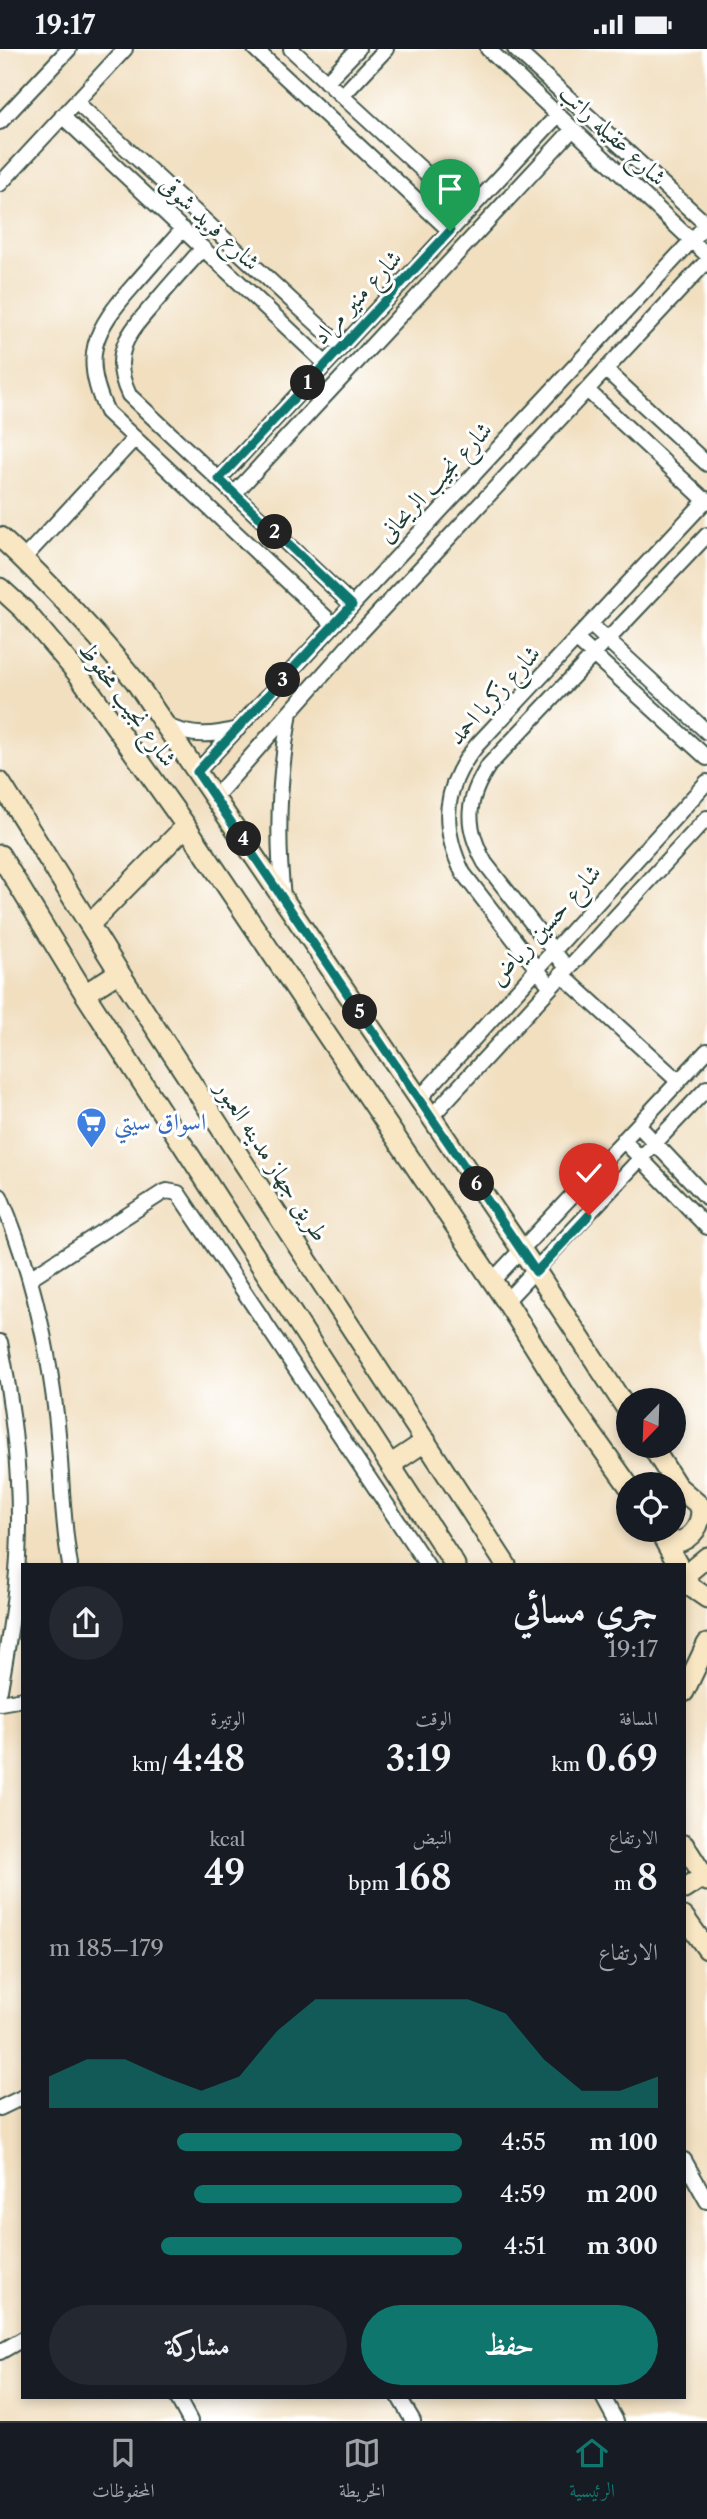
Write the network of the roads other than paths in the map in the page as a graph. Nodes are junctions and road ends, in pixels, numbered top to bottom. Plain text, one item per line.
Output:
1 (69, 49) edge
2 (125, 49) edge
3 (255, 49) edge
4 (291, 49) edge
5 (358, 49) edge
6 (386, 49) edge
7 (488, 49) edge
8 (515, 49) edge
9 (327, 82) junction
10 (342, 96) junction
11 (76, 102) junction
12 (558, 115) junction
13 (62, 116) junction
14 (0, 122) edge
15 (573, 129) junction
16 (0, 184) edge
17 (468, 212) junction
18 (707, 224) edge
19 (183, 229) junction
20 (450, 231) junction
21 (692, 240) junction
22 (203, 248) junction
23 (707, 255) edge
24 (707, 261) edge
25 (342, 347) junction
26 (326, 364) junction
27 (606, 370) junction
28 (587, 390) junction
29 (168, 432) junction
30 (135, 437) junction
31 (150, 452) junction
32 (707, 464) edge
33 (219, 479) junction
34 (234, 494) junction
35 (707, 501) edge
36 (432, 518) junction
37 (707, 535) edge
38 (450, 536) junction
39 (0, 537) edge
40 (23, 559) junction
41 (0, 588) edge
42 (352, 605) junction
43 (334, 624) junction
44 (590, 624) junction
45 (576, 639) junction
46 (608, 640) junction
47 (594, 655) junction
48 (290, 711) junction
49 (167, 726) junction
50 (239, 729) junction
51 (707, 732) edge
52 (707, 758) edge
53 (197, 772) junction
54 (0, 782) edge
55 (707, 782) edge
56 (215, 797) junction
57 (707, 818) edge
58 (186, 826) junction
59 (0, 855) edge
60 (284, 899) junction
61 (91, 923) junction
62 (553, 950) junction
63 (536, 968) junction
64 (564, 971) junction
65 (119, 972) junction
66 (550, 986) junction
67 (85, 994) junction
68 (707, 1051) edge
69 (678, 1081) junction
70 (707, 1087) edge
71 (419, 1099) junction
72 (431, 1117) junction
73 (638, 1125) junction
74 (623, 1140) junction
75 (655, 1143) junction
76 (641, 1159) junction
77 (0, 1196) edge
78 (707, 1198) edge
79 (5, 1218) edge
80 (707, 1227) edge
81 (522, 1250) junction
82 (536, 1272) junction
83 (30, 1278) junction
84 (492, 1281) junction
85 (506, 1301) junction
86 (0, 1342) edge
87 (616, 1393) edge
88 (426, 1441) junction
89 (659, 1458) edge
90 (390, 1465) junction
91 (619, 1472) edge
92 (704, 1511) edge
93 (686, 1538) edge
94 (666, 1542) edge
95 (707, 1557) edge
96 (70, 1563) edge
97 (426, 1563) edge
98 (454, 1563) edge
99 (505, 1563) edge
100 (677, 1563) edge
101 (686, 1574) edge
102 (686, 1579) edge
103 (707, 1598) edge
104 (707, 1644) edge
105 (686, 1688) edge
106 (0, 1690) edge
107 (21, 1699) edge
108 (0, 1703) edge
109 (686, 1848) edge
110 (706, 1879) edge
111 (686, 1888) edge
112 (686, 1920) edge
113 (707, 1949) edge
114 (21, 2098) edge
115 (0, 2108) edge
116 (686, 2164) edge
117 (707, 2201) edge
118 (21, 2340) edge
119 (0, 2352) edge
120 (178, 2399) edge
121 (400, 2399) edge
122 (604, 2399) edge
123 (190, 2421) edge
124 (413, 2421) edge
125 (616, 2421) edge

1 - 14 street
2 - 11 street
3 - 20 street
4 - 9 street
5 - 9 street
6 - 10 street
7 - 12 street, شارع عقيله راتب
8 - 18 street, شارع عقيله راتب
9 - 10 street
10 - 17 street
11 - 13 street
11 - 25 street, شارع فريد شوقى
12 - 15 street, شارع عقيله راتب
12 - 17 street, شارع منير مراد
13 - 16 street
13 - 19 street, شارع فريد شوقى
15 - 21 street, شارع عقيله راتب
15 - 34 street, شارع منير مراد
17 - 20 street, شارع منير مراد
18 - 21 street, شارع نجيب الريحانى
19 - 22 street, شارع فريد شوقى
19 - 30 street
20 - 25 street, شارع منير مراد
21 - 23 street, شارع عقيله راتب
21 - 36 street, شارع نجيب الريحانى
22 - 26 street, شارع فريد شوقى
22 - 29 street
24 - 27 street, شارع نجيب الريحانى
25 - 26 street, شارع منير مراد
26 - 33 street, شارع منير مراد
27 - 28 street, شارع نجيب الريحانى
27 - 32 street
28 - 35 street
28 - 38 street, شارع نجيب الريحانى
29 - 31 street
29 - 33 street
30 - 31 street
30 - 40 street
31 - 43 street
33 - 34 street
34 - 42 street
35 - 44 street, شارع زكريا احمد
36 - 38 street
36 - 42 street, شارع نجيب الريحانى
37 - 46 street, شارع زكريا احمد
38 - 48 street, شارع نجيب الريحانى
39 - 40 street, شارع نجيب محفوظ
40 - 49 street, شارع نجيب محفوظ
41 - 58 street, شارع نجيب محفوظ
42 - 43 street, شارع نجيب الريحانى
43 - 50 street, شارع نجيب الريحانى
44 - 45 street, شارع زكريا احمد
44 - 46 street
45 - 47 street
45 - 63 street, شارع زكريا احمد
46 - 47 street, شارع زكريا احمد
46 - 51 street
47 - 52 street
47 - 62 street, شارع زكريا احمد
48 - 56 street, شارع نجيب الريحانى
48 - 60 street
49 - 50 street
49 - 53 street, شارع نجيب محفوظ
50 - 53 street, شارع نجيب الريحانى
53 - 56 street, شارع نجيب محفوظ
54 - 61 street, طريق جهاز مدينه العبور
55 - 62 street, شارع حسين رياض
56 - 60 street, شارع نجيب محفوظ
57 - 64 street, شارع حسين رياض
58 - 61 street
58 - 84 street, شارع نجيب محفوظ
59 - 67 street
60 - 71 street, شارع نجيب محفوظ
61 - 65 street, طريق جهاز مدينه العبور
62 - 63 street, شارع حسين رياض
62 - 64 street, شارع زكريا احمد
63 - 66 street, شارع زكريا احمد
63 - 71 street, شارع حسين رياض
64 - 66 street, شارع حسين رياض
64 - 69 street, شارع زكريا احمد
65 - 67 street
65 - 88 street, طريق جهاز مدينه العبور
66 - 72 street, شارع حسين رياض
67 - 90 street
68 - 69 street
69 - 73 street
70 - 75 street
71 - 72 street, شارع نجيب محفوظ
72 - 81 street, شارع نجيب محفوظ
73 - 74 street
73 - 75 street
74 - 76 street
74 - 81 street
75 - 76 street
75 - 78 street
76 - 80 street
76 - 82 street
77 - 79 street
79 - 83 street
81 - 82 street, شارع نجيب محفوظ
81 - 84 street
82 - 85 street
82 - 87 street, شارع نجيب محفوظ
83 - 96 street
83 - 97 street
84 - 85 street, شارع نجيب محفوظ
85 - 91 street, شارع نجيب محفوظ
86 - 106 street
88 - 90 street
88 - 99 street, طريق جهاز مدينه العبور
89 - 92 street
90 - 98 street
92 - 93 street
94 - 100 street
95 - 101 street
102 - 103 street
104 - 105 street
107 - 108 street
109 - 110 street
110 - 111 street
112 - 113 street
114 - 115 street
116 - 117 street
118 - 119 street
120 - 123 street
121 - 124 street
122 - 125 street

